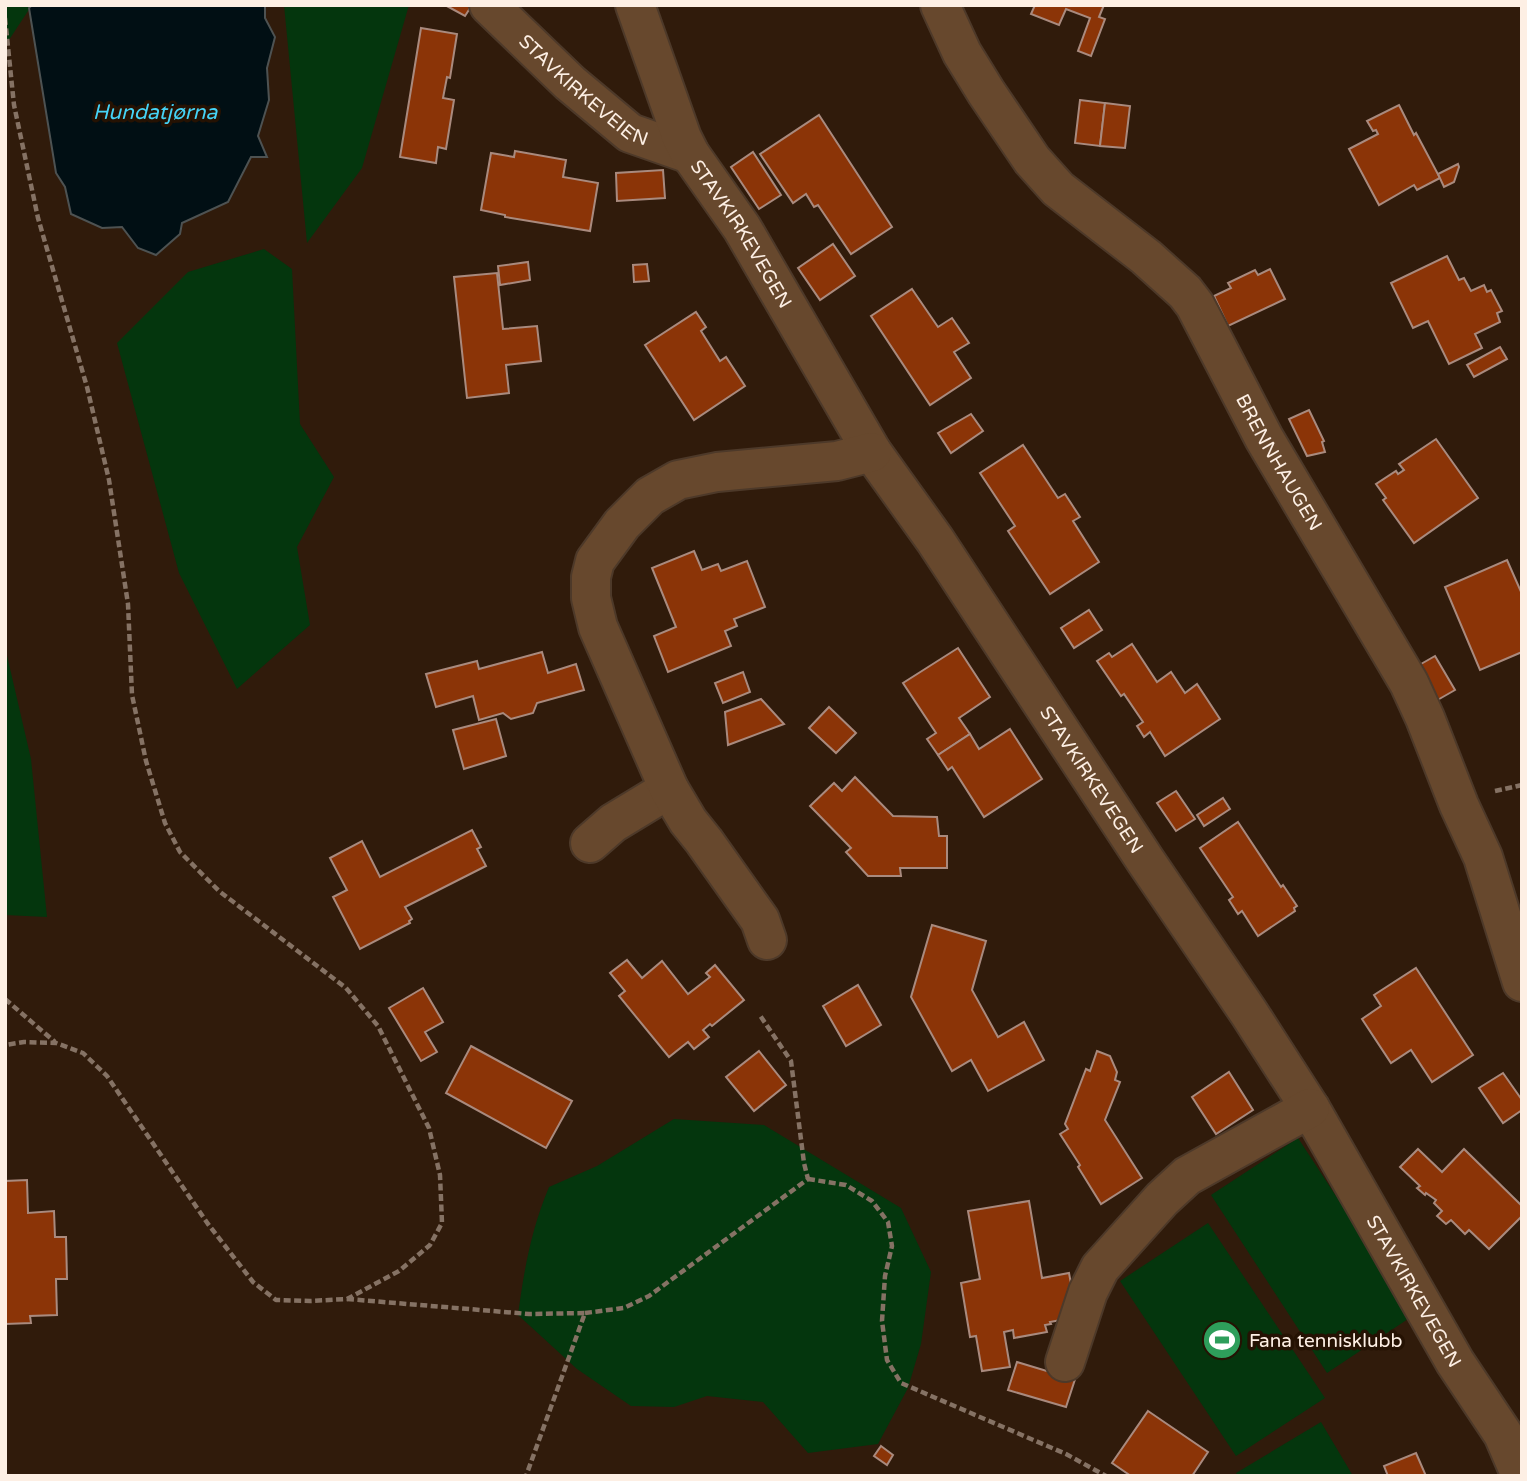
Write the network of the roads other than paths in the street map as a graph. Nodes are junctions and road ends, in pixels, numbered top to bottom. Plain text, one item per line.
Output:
1 (489, 5) edge
2 (635, 5) edge
3 (940, 5) edge
4 (690, 155) junction
5 (872, 452) junction
6 (669, 789) junction
7 (590, 842) dead end
8 (767, 940) dead end
9 (1522, 982) edge
10 (1310, 1108) junction
11 (1065, 1362) dead end
12 (1512, 1430) edge
13 (1521, 1476) edge

1 - 4 street, STAVKIRKEVEIEN
2 - 4 street, STAVKIRKEVEGEN
3 - 9 street, BRENNHAUGEN
4 - 5 street, STAVKIRKEVEGEN
5 - 6 street
5 - 10 street, STAVKIRKEVEGEN
6 - 7 street
6 - 8 street
10 - 11 street
10 - 12 street, STAVKIRKEVEGEN
12 - 13 street, STAVKIRKEVEGEN

